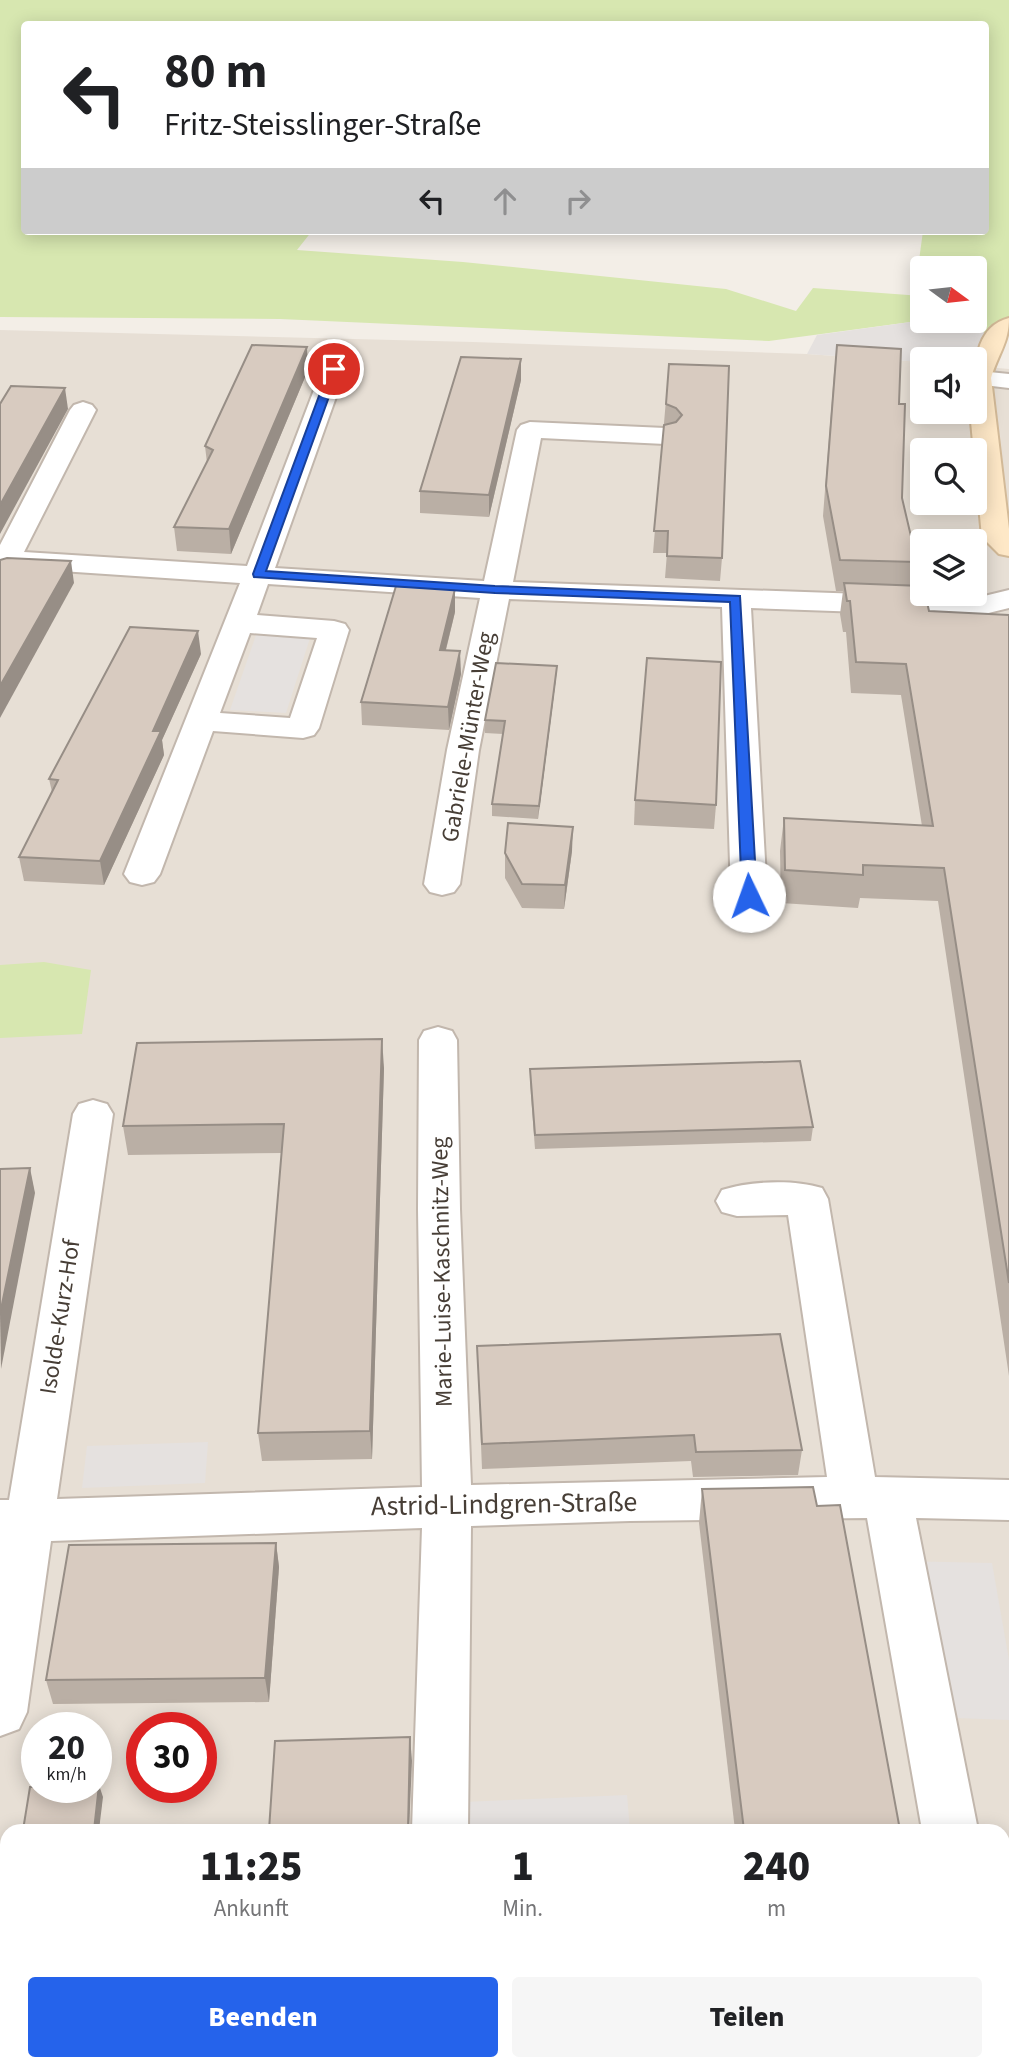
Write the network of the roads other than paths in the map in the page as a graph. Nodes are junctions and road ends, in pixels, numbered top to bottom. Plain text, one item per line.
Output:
1 (1009, 325) edge
2 (987, 352) edge
3 (334, 369) dead end
4 (987, 379) edge
5 (1009, 381) edge
6 (83, 410) dead end
7 (984, 424) edge
8 (665, 436) edge
9 (1009, 548) edge
10 (2, 563) edge
11 (258, 574) junction
12 (495, 590) junction
13 (736, 599) junction
14 (1009, 599) edge
15 (239, 623) junction
16 (200, 721) junction
17 (142, 874) dead end
18 (442, 884) dead end
19 (749, 896) dead end
20 (438, 1040) dead end
21 (93, 1114) dead end
22 (737, 1201) dead end
23 (871, 1496) junction
24 (1009, 1500) edge
25 (447, 1504) junction
26 (14, 1521) edge
27 (0, 1712) edge
28 (439, 1824) edge
29 (949, 1824) edge

1 - 2 street
3 - 11 street
4 - 5 street
6 - 10 street
7 - 9 street
8 - 12 street, Gabriele-Münter-Weg
10 - 11 street
11 - 12 street
11 - 15 street
12 - 13 street
12 - 18 street, Gabriele-Münter-Weg
13 - 14 street
13 - 19 street
15 - 16 street
15 - 16 street
16 - 17 street
20 - 25 street, Marie-Luise-Kaschnitz-Weg
21 - 26 street, Isolde-Kurz-Hof
22 - 23 street
23 - 24 street, Astrid-Lindgren-Straße
23 - 25 street, Astrid-Lindgren-Straße
23 - 29 street
25 - 26 street, Astrid-Lindgren-Straße
25 - 28 street, Marie-Luise-Kaschnitz-Weg
26 - 27 street, Isolde-Kurz-Hof

